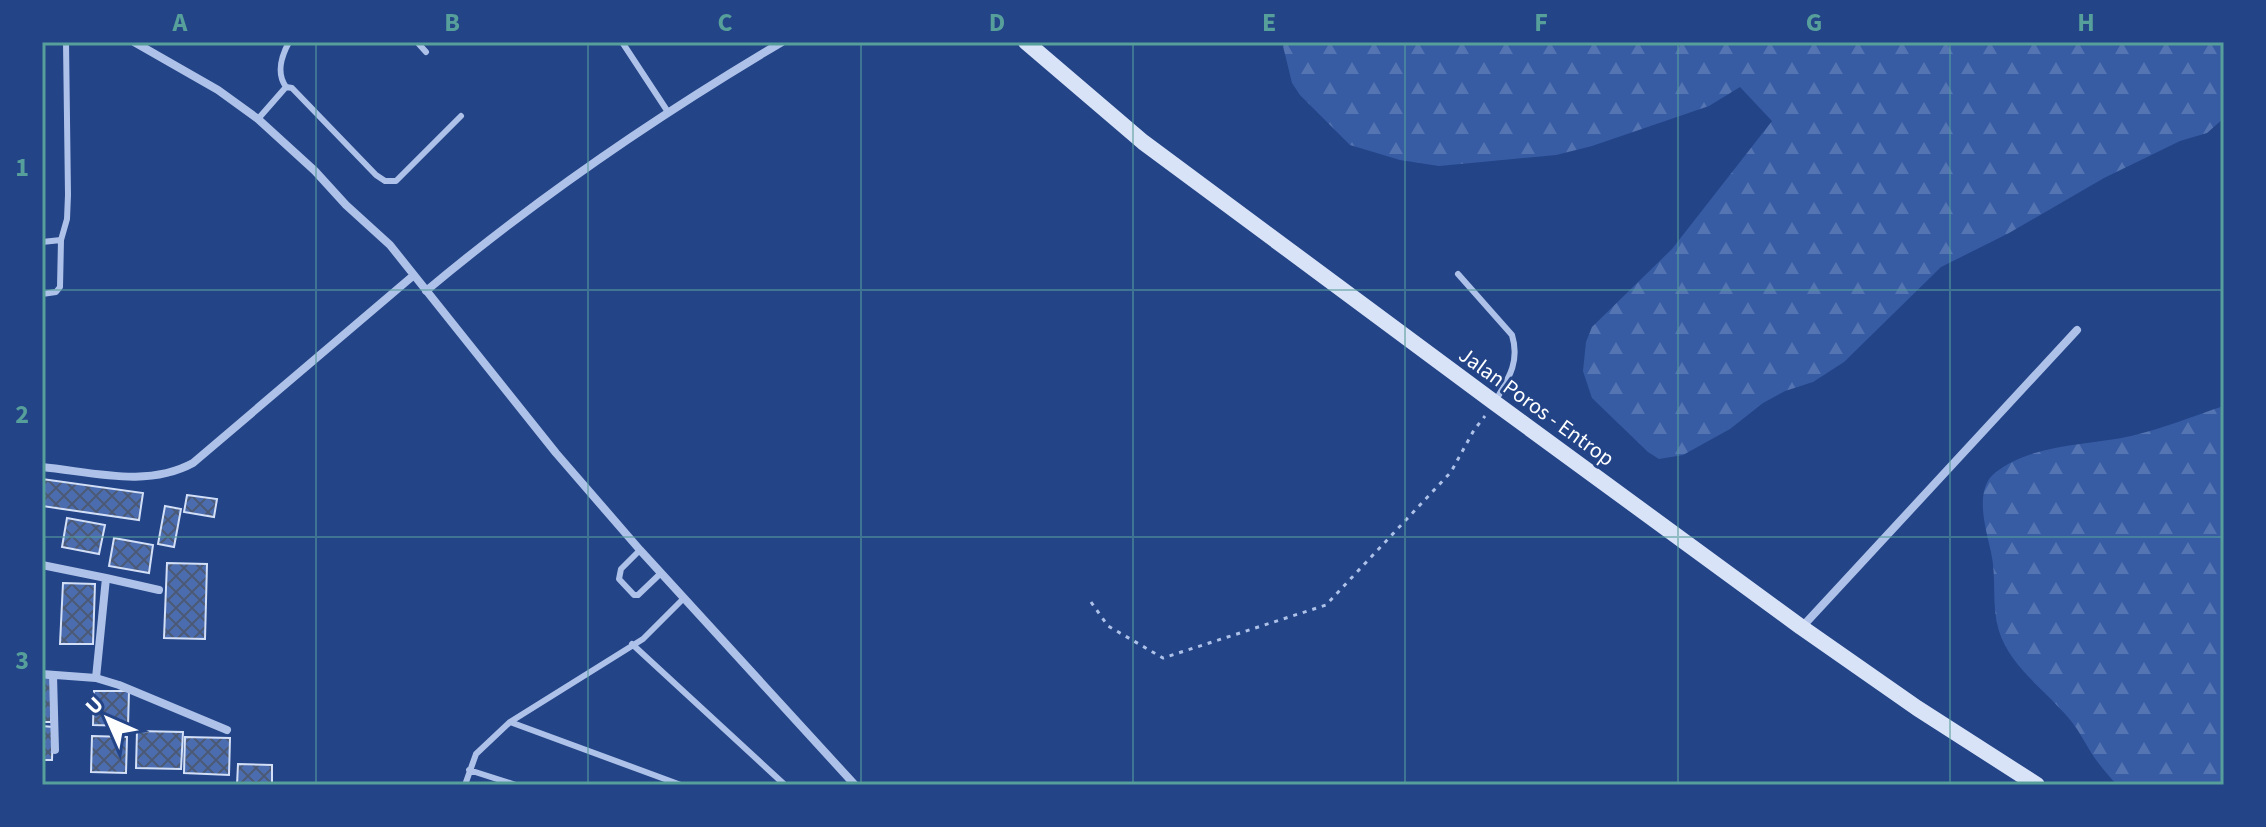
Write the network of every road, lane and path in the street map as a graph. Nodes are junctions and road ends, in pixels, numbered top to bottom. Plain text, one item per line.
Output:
1 (66, 42) edge
2 (134, 42) edge
3 (289, 42) edge
4 (417, 42) edge
5 (622, 42) edge
6 (782, 42) edge
7 (1026, 42) edge
8 (426, 52) dead end
9 (286, 87) junction
10 (668, 112) junction
11 (461, 116) dead end
12 (258, 119) junction
13 (61, 240) junction
14 (42, 242) edge
15 (1458, 274) dead end
16 (414, 275) junction
17 (426, 291) junction
18 (42, 294) edge
19 (2077, 330) dead end
20 (1495, 403) junction
21 (42, 467) edge
22 (640, 550) junction
23 (42, 565) edge
24 (661, 573) junction
25 (106, 578) junction
26 (159, 590) dead end
27 (684, 598) junction
28 (1091, 602) dead end
29 (1801, 627) junction
30 (632, 644) junction
31 (42, 674) edge
32 (53, 675) junction
33 (96, 678) junction
34 (510, 722) junction
35 (227, 730) dead end
36 (55, 750) dead end
37 (469, 770) junction
38 (465, 785) edge
39 (516, 785) edge
40 (681, 785) edge
41 (785, 785) edge
42 (855, 785) edge
43 (2037, 785) edge

1 - 13 lane
2 - 12 street
3 - 9 lane
4 - 8 lane
5 - 10 lane
6 - 10 street
7 - 20 main road, Jalan Poros - Entrop
9 - 11 lane
9 - 12 lane
10 - 17 street
12 - 16 street
13 - 14 lane
13 - 18 lane
15 - 20 lane
16 - 17 street
16 - 21 street
17 - 22 street
19 - 29 street
20 - 28 path
20 - 29 main road, Jalan Poros - Entrop
22 - 24 street
22 - 24 lane
23 - 25 street
24 - 27 street
25 - 26 street
25 - 33 street
27 - 30 lane
27 - 42 street
29 - 43 main road, Jalan Poros - Entrop
30 - 34 lane
30 - 41 lane
31 - 32 street
32 - 33 street
32 - 36 street
33 - 35 street
34 - 37 lane
34 - 40 lane
37 - 38 lane
37 - 39 lane

